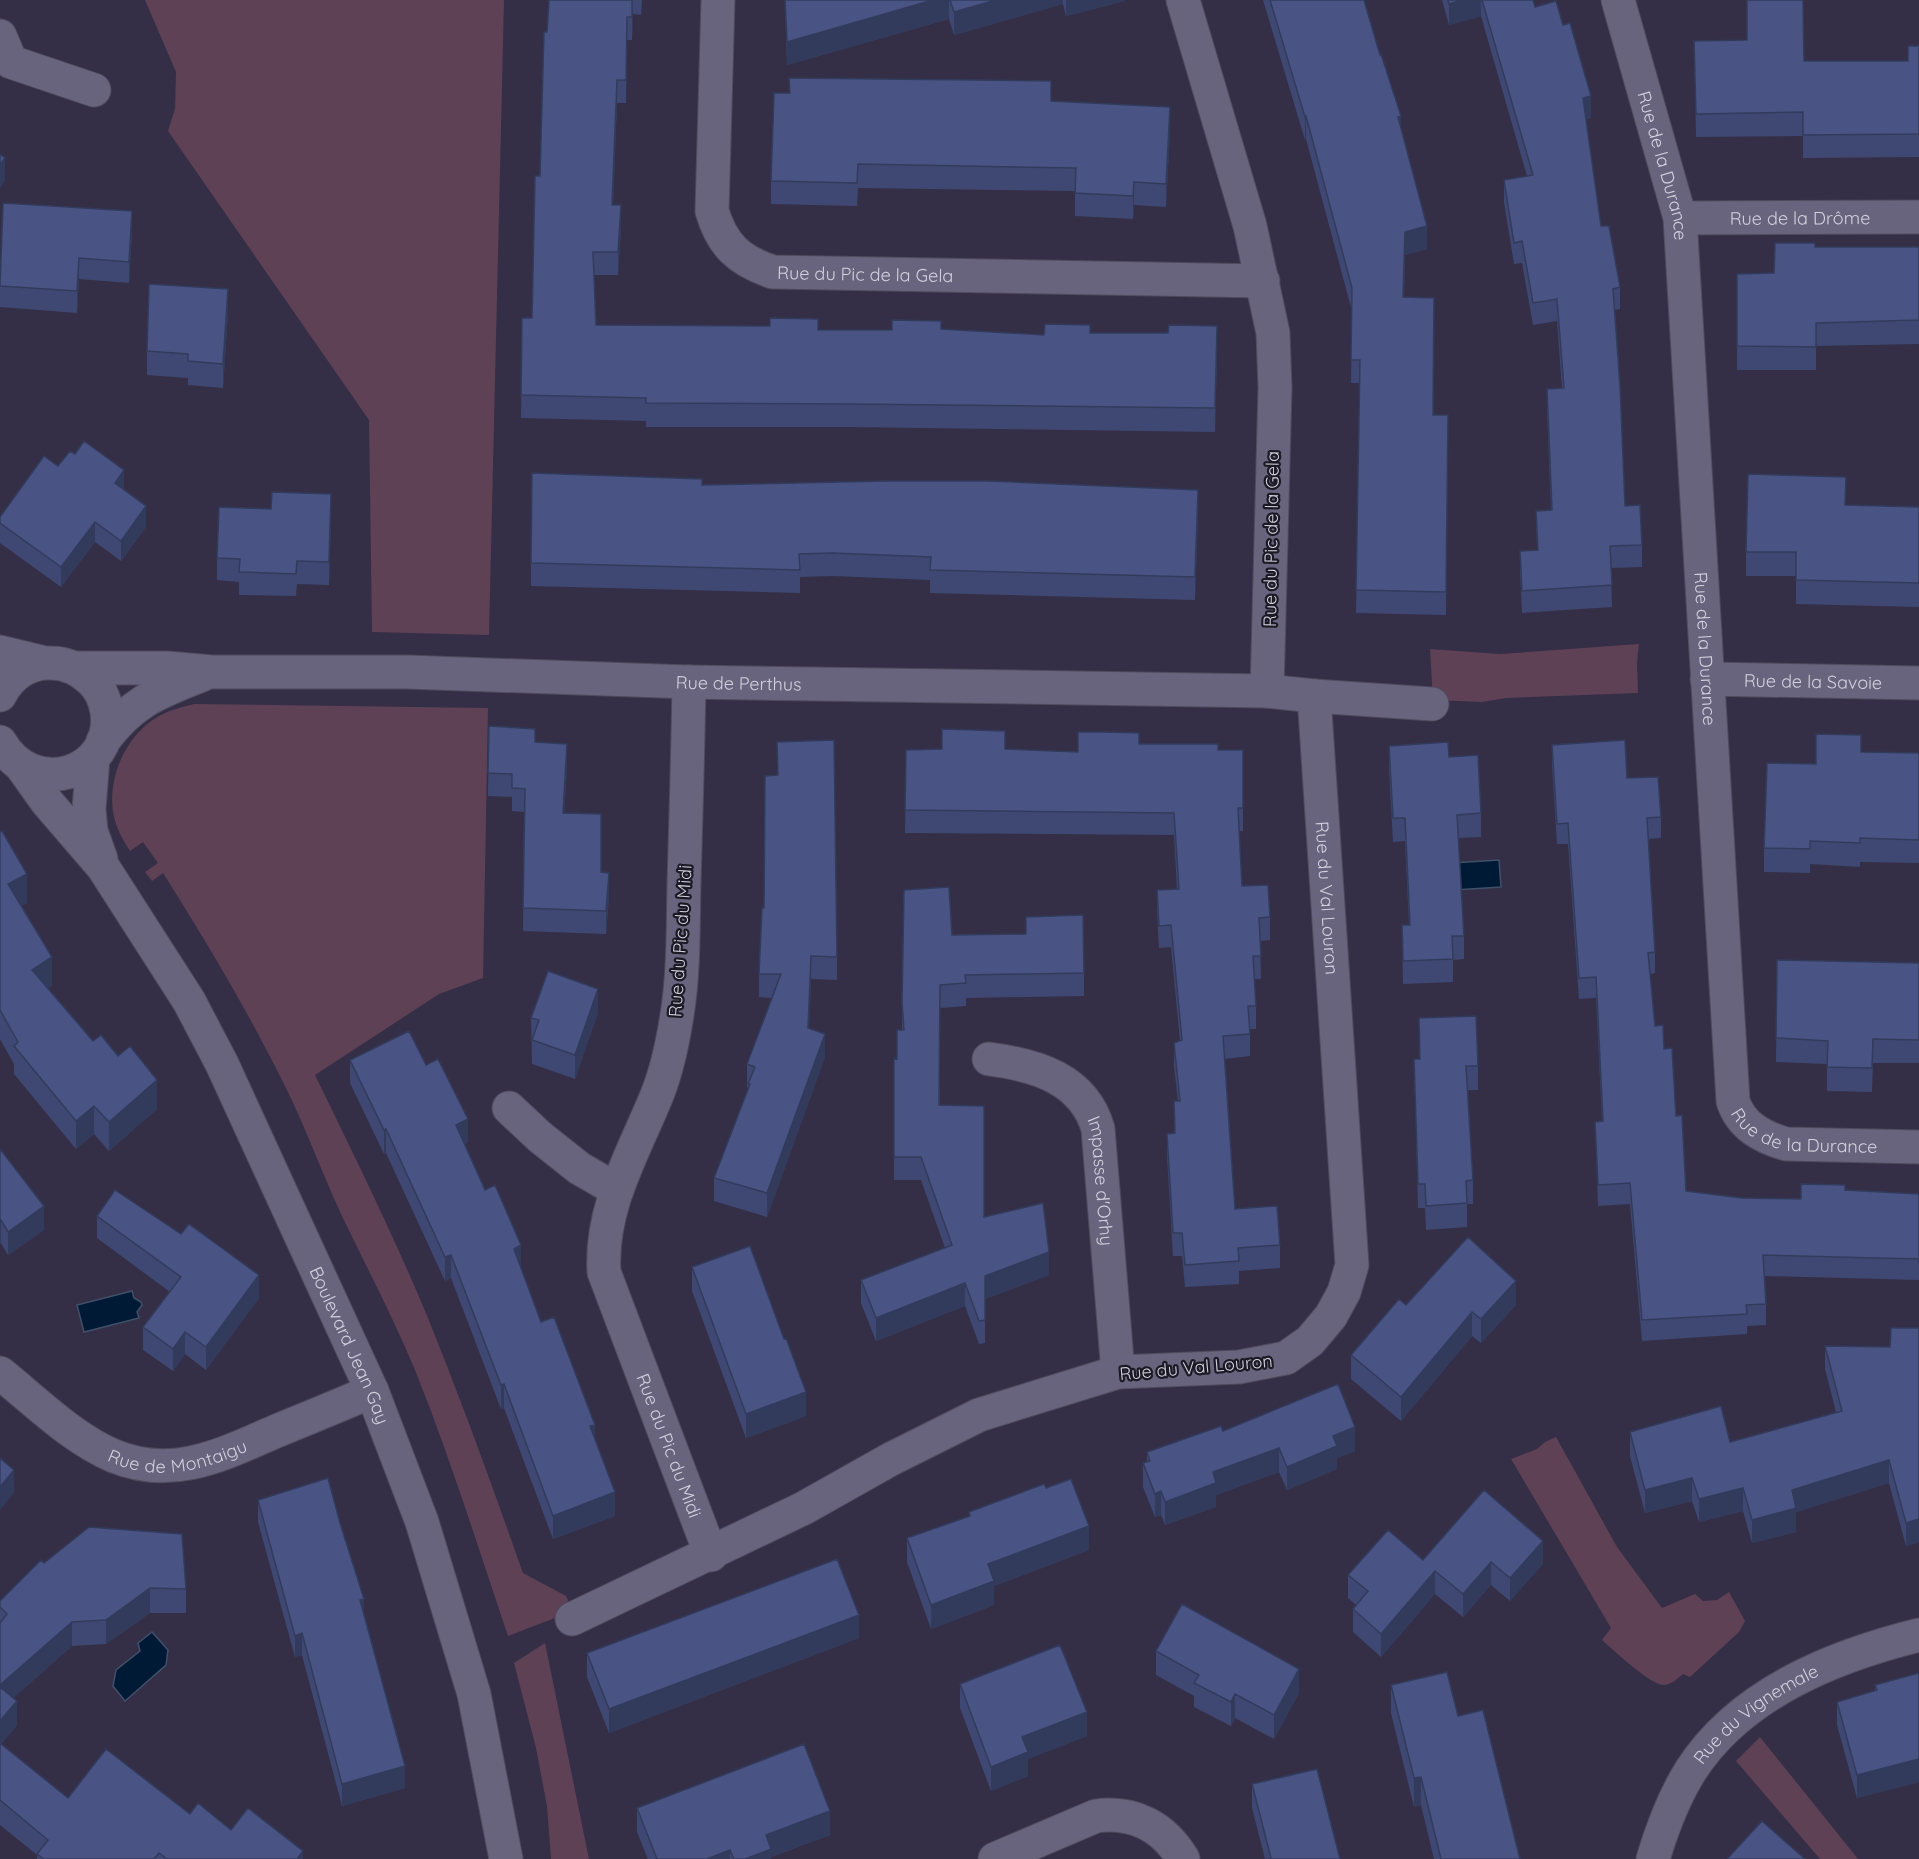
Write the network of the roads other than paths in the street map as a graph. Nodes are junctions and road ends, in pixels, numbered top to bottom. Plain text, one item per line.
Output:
1 (718, 0) edge
2 (1183, 0) edge
3 (1618, 0) edge
4 (0, 36) edge
5 (94, 90) dead end
6 (1680, 218) junction
7 (1919, 218) edge
8 (1263, 281) junction
9 (0, 652) edge
10 (41, 662) junction
11 (75, 668) junction
12 (212, 672) junction
13 (1707, 679) junction
14 (689, 682) junction
15 (1919, 683) edge
16 (1267, 691) junction
17 (0, 695) edge
18 (1314, 696) junction
19 (1432, 704) dead end
20 (0, 742) edge
21 (98, 749) junction
22 (22, 768) junction
23 (103, 867) junction
24 (989, 1059) dead end
25 (509, 1107) dead end
26 (1919, 1147) edge
27 (617, 1190) junction
28 (1118, 1372) junction
29 (0, 1373) edge
30 (372, 1391) junction
31 (711, 1555) junction
32 (572, 1619) dead end
33 (1919, 1635) edge
34 (506, 1859) edge
35 (995, 1859) edge
36 (1183, 1859) edge
37 (1653, 1859) edge

1 - 8 street, Rue du Pic de la Gela
2 - 8 street, Rue du Pic de la Gela
3 - 6 street, Rue de la Durance
4 - 5 street
6 - 7 street, Rue de la Drôme
6 - 13 street, Rue de la Durance
8 - 16 street, Rue du Pic de la Gela
9 - 10 street
10 - 11 street, Rue de Perthus
10 - 17 street
11 - 12 street, Rue de Perthus
11 - 21 street, Boulevard Jean Gay
12 - 14 street, Rue de Perthus
12 - 21 street, Rue de Perthus
13 - 15 street, Rue de la Savoie
13 - 26 street, Rue de la Durance
14 - 16 street, Rue de Perthus
14 - 27 street, Rue du Pic du Midi
16 - 18 street
18 - 19 street
18 - 28 street, Rue du Val Louron
20 - 22 street, Boulevard Jean Gay
21 - 22 street
21 - 23 street, Boulevard Jean Gay
22 - 23 street, Boulevard Jean Gay
23 - 30 street, Boulevard Jean Gay
24 - 28 street, Impasse d'Orhy
25 - 27 street
27 - 31 street, Rue du Pic du Midi
28 - 31 street, Rue du Val Louron
29 - 30 street, Rue de Montaigu
30 - 34 street, Boulevard Jean Gay
31 - 32 street
33 - 37 street, Rue du Vignemale
35 - 36 street

